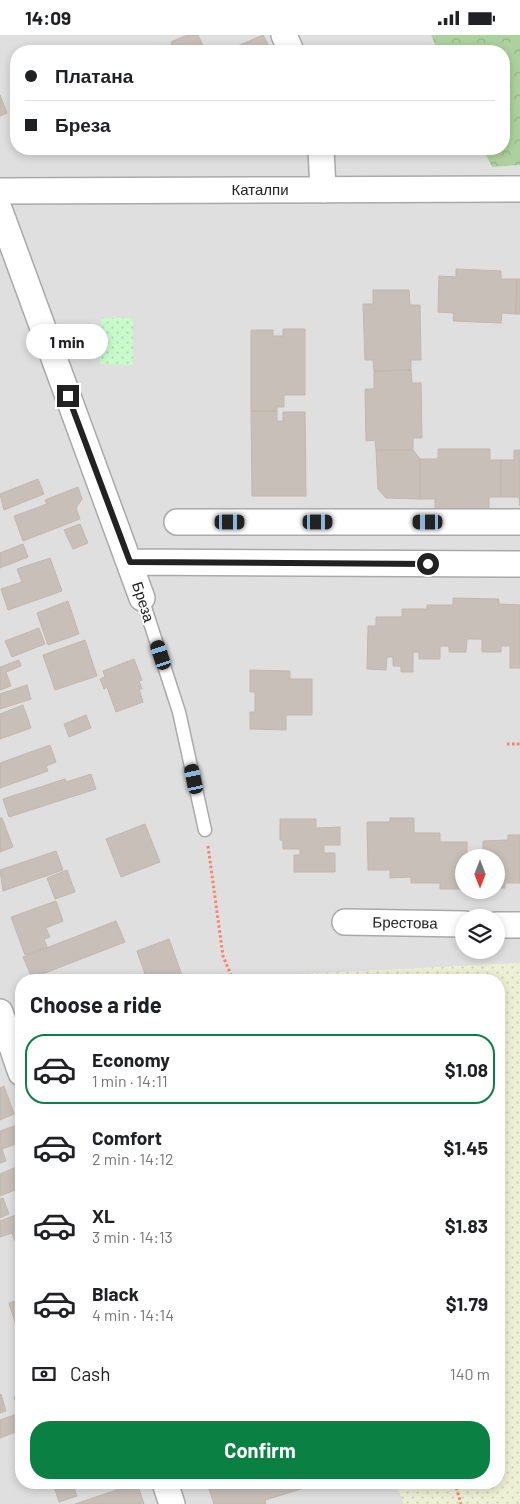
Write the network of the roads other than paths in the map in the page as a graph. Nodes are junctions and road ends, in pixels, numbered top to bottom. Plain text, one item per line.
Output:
1 (321, 155) edge
2 (520, 189) edge
3 (323, 190) junction
4 (0, 191) edge
5 (0, 211) edge
6 (177, 522) dead end
7 (318, 522) junction
8 (520, 522) edge
9 (130, 562) junction
10 (318, 563) junction
11 (520, 564) edge
12 (142, 598) joint
13 (205, 830) road end
14 (345, 922) dead end
15 (455, 924) edge
16 (505, 925) edge
17 (520, 925) edge
18 (0, 1012) edge
19 (15, 1056) edge
20 (166, 1489) edge
21 (172, 1504) edge

1 - 3 street
2 - 3 street, Каталпи
3 - 4 street, Каталпи
5 - 9 street, Бреза
6 - 7 street
7 - 8 street
7 - 10 street
9 - 10 street
9 - 12 street, Бреза
10 - 11 street
12 - 13 lane, Бреза
14 - 15 street, Брестова
16 - 17 street
18 - 19 street
20 - 21 street

